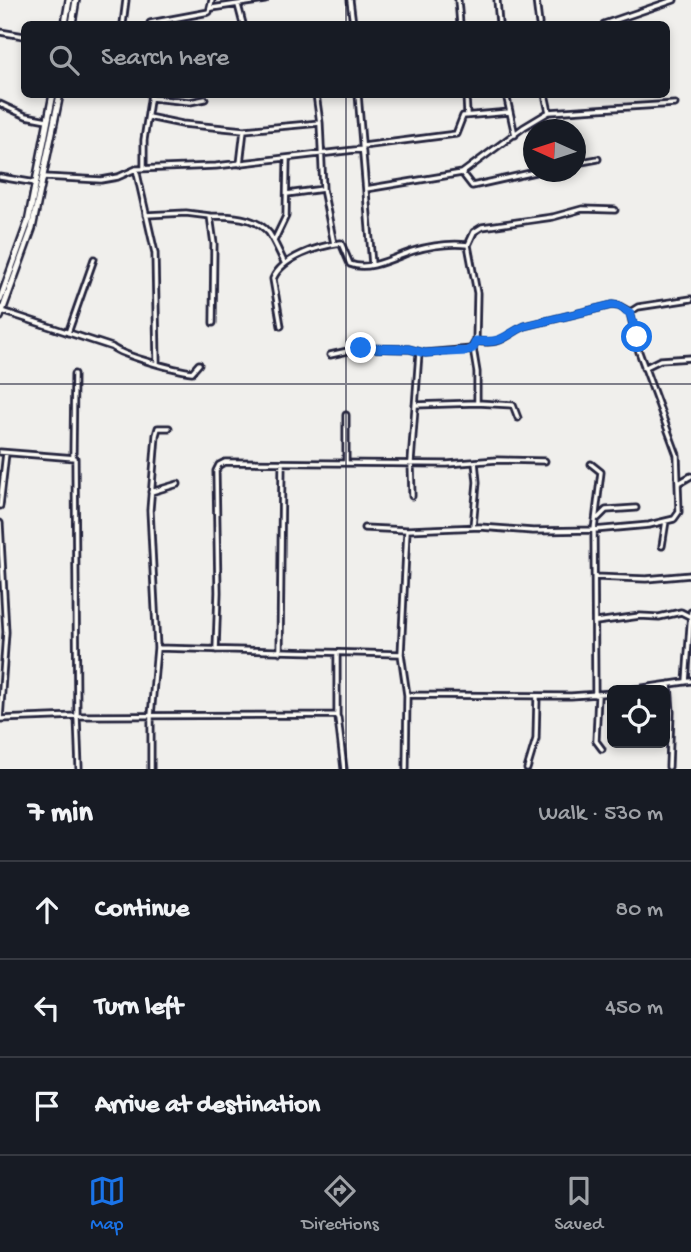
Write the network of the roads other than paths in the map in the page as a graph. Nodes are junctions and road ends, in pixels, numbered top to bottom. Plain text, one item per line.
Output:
1 (69, 0) edge
2 (76, 0) edge
3 (126, 0) edge
4 (212, 0) edge
5 (265, 0) edge
6 (350, 0) edge
7 (458, 0) edge
8 (504, 0) edge
9 (536, 0) edge
10 (497, 1) edge
11 (671, 1) edge
12 (238, 5) junction
13 (212, 8) junction
14 (66, 21) edge
15 (72, 21) edge
16 (123, 21) edge
17 (164, 21) edge
18 (242, 21) edge
19 (353, 21) edge
20 (460, 21) edge
21 (499, 21) edge
22 (539, 21) edge
23 (613, 21) edge
24 (0, 32) edge
25 (21, 36) edge
26 (52, 98) edge
27 (59, 98) edge
28 (151, 98) edge
29 (164, 98) edge
30 (317, 98) edge
31 (358, 98) edge
32 (466, 98) edge
33 (507, 98) edge
34 (546, 98) edge
35 (205, 99) dead end
36 (0, 104) edge
37 (676, 104) dead end
38 (509, 112) junction
39 (549, 112) junction
40 (467, 115) junction
41 (148, 117) junction
42 (48, 120) junction
43 (320, 123) junction
44 (244, 130) junction
45 (515, 135) junction
46 (363, 147) junction
47 (321, 154) junction
48 (287, 159) junction
49 (598, 159) dead end
50 (586, 161) edge
51 (240, 164) junction
52 (144, 168) junction
53 (136, 169) junction
54 (462, 173) junction
55 (523, 175) edge
56 (0, 177) edge
57 (44, 177) junction
58 (36, 183) junction
59 (323, 189) junction
60 (366, 189) junction
61 (287, 194) junction
62 (615, 210) dead end
63 (146, 215) junction
64 (211, 216) junction
65 (277, 232) junction
66 (268, 233) junction
67 (273, 242) junction
68 (334, 244) junction
69 (468, 245) junction
70 (94, 259) dead end
71 (373, 262) junction
72 (285, 264) junction
73 (691, 299) edge
74 (0, 300) edge
75 (630, 313) junction
76 (1, 314) edge
77 (213, 323) dead end
78 (281, 326) dead end
79 (68, 332) junction
80 (476, 341) junction
81 (473, 348) junction
82 (419, 353) junction
83 (330, 355) dead end
84 (691, 358) edge
85 (641, 359) junction
86 (157, 363) junction
87 (650, 363) junction
88 (199, 364) dead end
89 (644, 368) junction
90 (74, 374) dead end
91 (477, 403) junction
92 (415, 405) junction
93 (346, 415) dead end
94 (517, 418) dead end
95 (169, 428) dead end
96 (0, 452) edge
97 (6, 452) junction
98 (73, 457) junction
99 (545, 461) dead end
100 (411, 462) junction
101 (475, 462) junction
102 (282, 463) junction
103 (346, 463) junction
104 (591, 464) dead end
105 (691, 477) edge
106 (679, 483) junction
107 (178, 484) dead end
108 (152, 492) junction
109 (412, 496) dead end
110 (0, 506) edge
111 (636, 508) dead end
112 (597, 520) junction
113 (666, 521) junction
114 (0, 523) edge
115 (473, 527) junction
116 (364, 528) dead end
117 (407, 530) junction
118 (594, 530) junction
119 (662, 547) dead end
120 (691, 575) edge
121 (595, 577) junction
122 (690, 614) edge
123 (595, 622) junction
124 (157, 648) junction
125 (216, 650) junction
126 (280, 652) junction
127 (337, 653) junction
128 (401, 654) junction
129 (688, 681) edge
130 (668, 684) junction
131 (662, 685) edge
132 (607, 693) edge
133 (407, 695) junction
134 (537, 695) junction
135 (596, 695) junction
136 (77, 716) junction
137 (151, 716) junction
138 (337, 717) junction
139 (0, 719) edge
140 (602, 748) dead end
141 (669, 767) dead end
142 (79, 769) edge
143 (151, 769) edge
144 (344, 769) edge
145 (406, 769) edge
146 (527, 769) edge

1 - 14 main road
2 - 15 main road
3 - 16 street
4 - 13 street
5 - 12 street
6 - 19 street
7 - 20 street
8 - 10 street
9 - 22 street
10 - 21 street
11 - 23 street
12 - 13 street
12 - 18 street
13 - 17 street
24 - 25 street
26 - 42 main road
27 - 57 main road
28 - 41 street
29 - 35 street
30 - 43 street
31 - 46 street
32 - 40 street
33 - 38 street
34 - 39 street
36 - 42 street
37 - 39 street
38 - 40 street
38 - 45 street
39 - 45 street
40 - 46 street
41 - 44 street
41 - 52 street
42 - 58 main road
43 - 44 street
43 - 47 street
44 - 51 street
45 - 54 street
46 - 47 street
46 - 60 street
47 - 48 street
47 - 59 street
48 - 51 street
48 - 61 street
49 - 50 street
51 - 52 street
52 - 53 street
53 - 57 street
53 - 63 street
54 - 55 street
54 - 60 street
56 - 58 street
57 - 76 main road
58 - 74 main road
59 - 61 street
59 - 68 street
60 - 71 street
61 - 65 street
62 - 69 street
63 - 64 street
63 - 86 street
64 - 66 street
64 - 77 street
65 - 66 street
65 - 67 street
66 - 67 street
67 - 72 street
68 - 71 street
68 - 72 street
69 - 71 street
69 - 80 street
70 - 79 street
72 - 78 street
73 - 75 street
75 - 80 street
75 - 85 street
76 - 79 street
79 - 86 street
80 - 81 street
81 - 82 street
81 - 91 street
82 - 83 street
82 - 92 street
84 - 87 street
85 - 87 street
85 - 89 street
86 - 88 street
87 - 89 street
89 - 106 street
90 - 98 street
91 - 92 street
91 - 94 street
92 - 100 street
93 - 103 street
95 - 108 street
96 - 97 street
97 - 98 street
97 - 110 street
98 - 136 street
99 - 101 street
100 - 101 street
100 - 103 street
100 - 109 street
101 - 115 street
102 - 103 street
102 - 125 street
102 - 126 street
104 - 112 street
105 - 106 street
106 - 113 street
107 - 108 street
108 - 124 street
111 - 112 street
112 - 118 street
113 - 118 street
113 - 119 street
114 - 139 street
115 - 117 street
115 - 118 street
116 - 117 street
117 - 128 street
118 - 121 street
120 - 121 street
121 - 123 street
122 - 123 street
122 - 129 street
123 - 135 street
124 - 125 street
124 - 137 street
125 - 126 street
126 - 127 street
127 - 128 street
127 - 138 street
128 - 133 street
129 - 130 street
130 - 131 street
130 - 141 street
132 - 135 street
133 - 134 street
133 - 145 street
134 - 135 street
134 - 146 street
135 - 140 street
136 - 137 street
136 - 139 street
136 - 142 street
137 - 138 street
137 - 143 street
138 - 144 street

